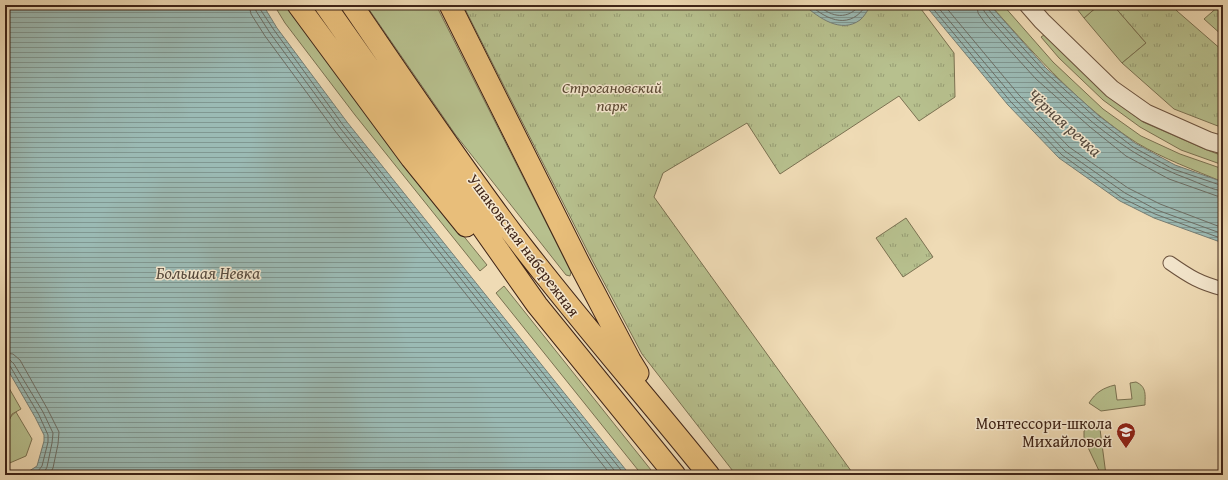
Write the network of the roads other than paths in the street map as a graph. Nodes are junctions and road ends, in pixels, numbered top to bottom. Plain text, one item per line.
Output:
1 (298, 5) edge
2 (325, 5) edge
3 (352, 5) edge
4 (450, 5) edge
5 (1028, 5) edge
6 (1223, 145) edge
7 (1170, 263) dead end
8 (1223, 289) edge
9 (537, 305) junction
10 (682, 441) junction
11 (675, 475) edge
12 (709, 475) edge

1 - 9 main road
2 - 9 main road, Ушаковская набережная
3 - 10 main road, Ушаковская набережная
4 - 10 main road
5 - 6 street
7 - 8 street
9 - 11 main road, Ушаковская набережная
10 - 12 main road, Ушаковская набережная

